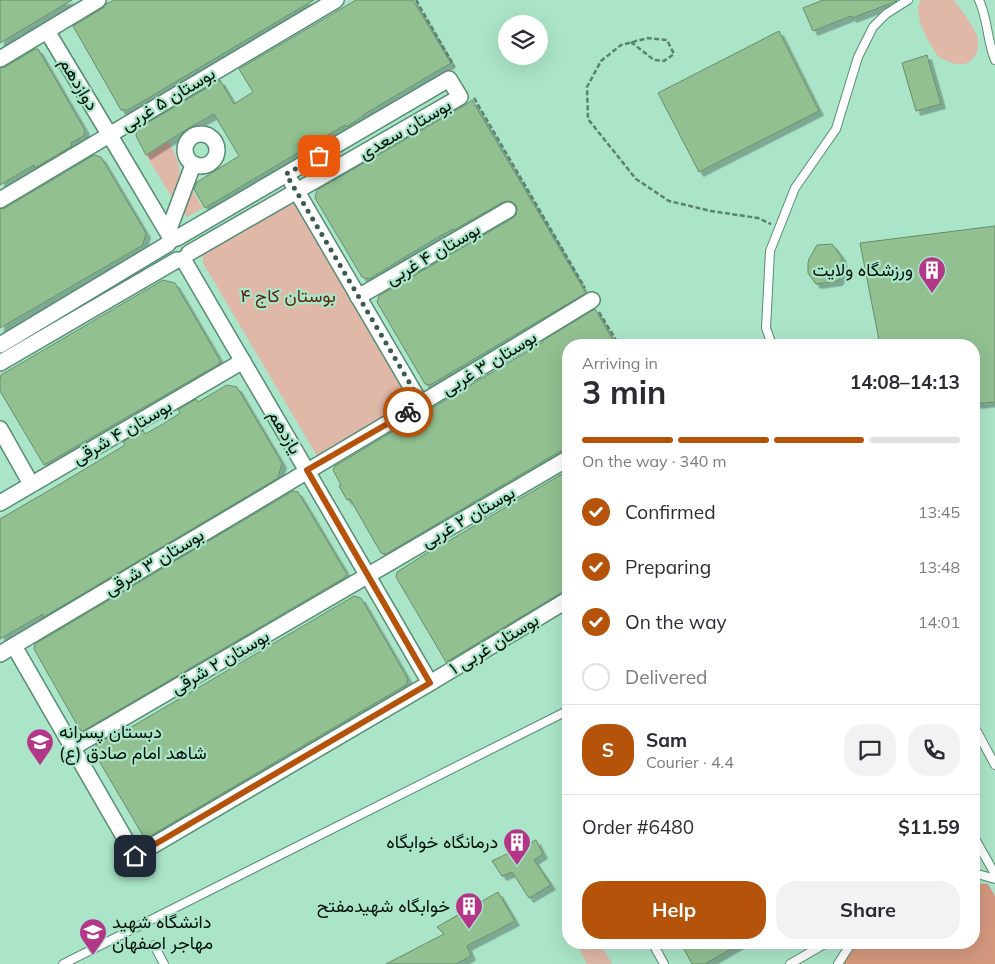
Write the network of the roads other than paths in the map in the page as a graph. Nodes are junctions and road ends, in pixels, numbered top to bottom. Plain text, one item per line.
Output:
1 (98, 0) edge
2 (336, 0) edge
3 (908, 0) edge
4 (979, 0) edge
5 (47, 31) junction
6 (0, 58) edge
7 (995, 60) edge
8 (109, 134) junction
9 (193, 165) dead end
10 (286, 174) junction
11 (296, 190) junction
12 (0, 200) edge
13 (508, 210) dead end
14 (171, 238) junction
15 (183, 257) junction
16 (358, 297) junction
17 (592, 300) road end
18 (770, 339) edge
19 (0, 345) edge
20 (244, 361) junction
21 (0, 363) edge
22 (422, 404) junction
23 (0, 430) edge
24 (562, 462) edge
25 (307, 470) junction
26 (31, 484) junction
27 (0, 503) edge
28 (368, 576) junction
29 (562, 603) edge
30 (14, 646) junction
31 (0, 654) edge
32 (430, 683) junction
33 (562, 714) edge
34 (980, 737) edge
35 (72, 748) junction
36 (995, 765) edge
37 (980, 848) edge
38 (995, 874) edge
39 (980, 875) edge
40 (995, 879) edge
41 (154, 945) dead end
42 (656, 949) edge
43 (816, 949) edge
44 (848, 949) edge
45 (63, 964) edge
46 (164, 964) edge
47 (664, 964) edge
48 (790, 964) edge
49 (838, 964) edge

1 - 5 street
2 - 8 street, بوستان ۵ غربی
3 - 18 lane
4 - 7 lane
5 - 6 street
5 - 8 street, دوازدهم
8 - 12 street, بوستان ۵ غربی
8 - 14 street, دوازدهم
9 - 14 street
10 - 11 street
10 - 11 street, بوستان سعدی
10 - 14 street, بوستان سعدی
11 - 15 street, بوستان سعدی
11 - 16 street
13 - 16 street, بوستان ۴ غربی
14 - 15 street, دوازدهم
14 - 19 street, بوستان سعدی
15 - 20 street, یازدهم
15 - 21 street, بوستان سعدی
16 - 22 street
17 - 22 street, بوستان ۳ غربی
20 - 25 street, یازدهم
20 - 26 street, بوستان ۴ شرقی
22 - 25 street, بوستان ۳ غربی
23 - 26 street
24 - 28 street, بوستان ۲ غربی
25 - 28 street, یازدهم
25 - 30 street, بوستان ۳ شرقی
26 - 27 street, بوستان ۴ شرقی
28 - 32 street, یازدهم
28 - 35 street, بوستان ۲ شرقی
29 - 32 street, بوستان غربی ۱
30 - 31 street, بوستان ۳ شرقی
30 - 35 street
32 - 35 street, بوستان غربی ۱
33 - 45 lane
34 - 36 lane
37 - 38 lane
39 - 40 lane
41 - 46 lane
42 - 47 lane
43 - 48 lane
44 - 49 lane

